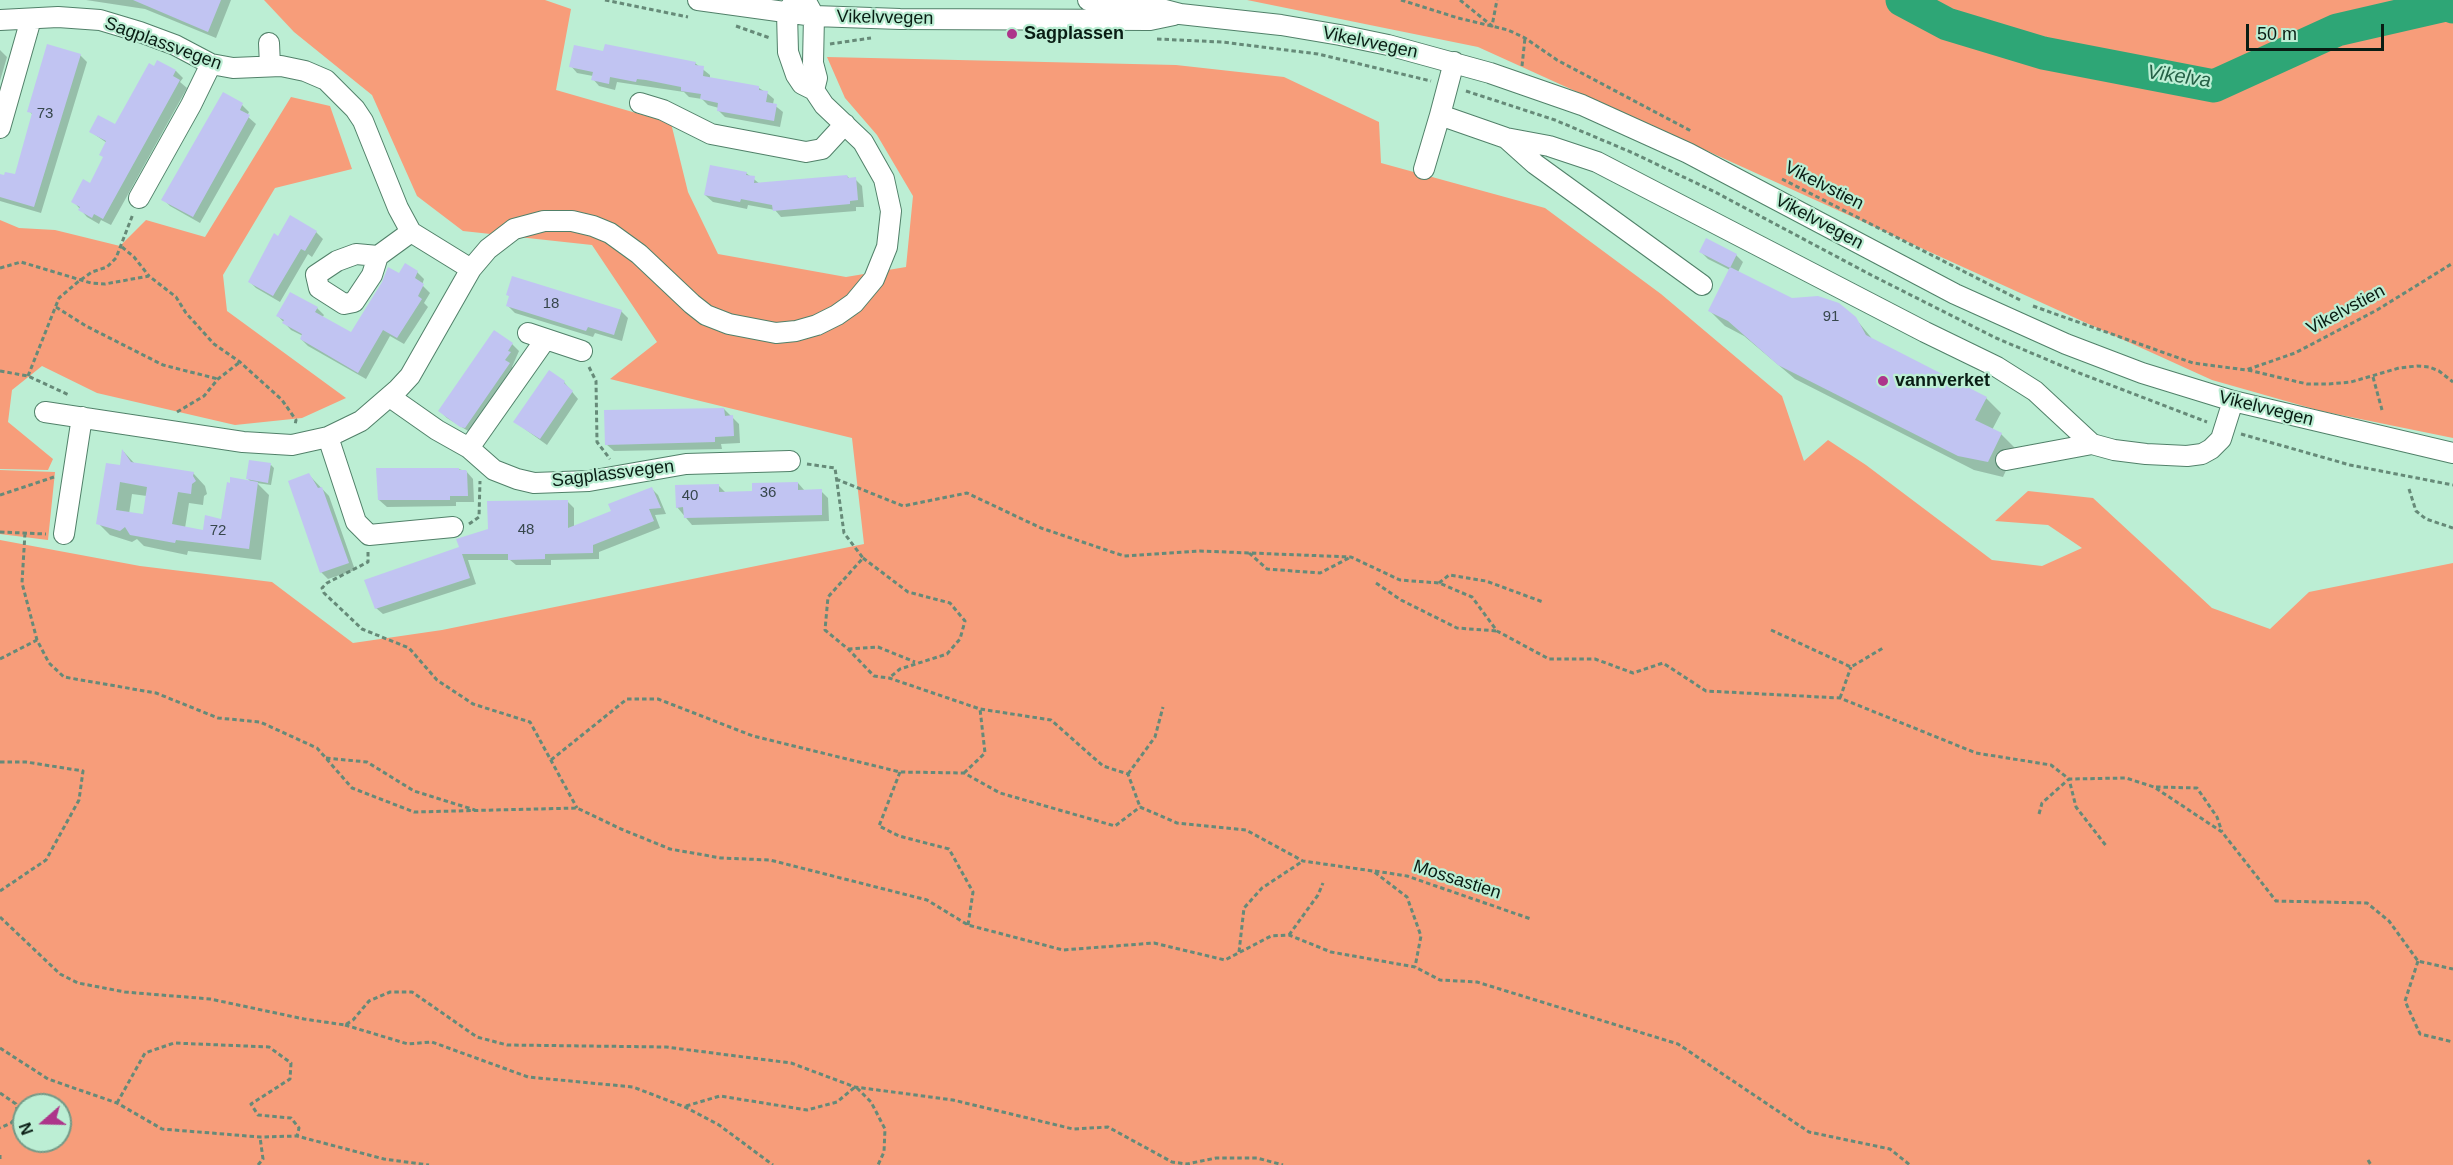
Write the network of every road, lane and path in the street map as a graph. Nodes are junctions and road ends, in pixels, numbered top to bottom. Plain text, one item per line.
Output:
1 (698, 0) edge
2 (1088, 0) edge
3 (1401, 0) edge
4 (1460, 0) edge
5 (1497, 0) edge
6 (791, 7) edge
7 (809, 8) edge
8 (1180, 14) junction
9 (31, 19) junction
10 (0, 20) edge
11 (1492, 26) junction
12 (1525, 38) junction
13 (269, 43) dead end
14 (1454, 62) junction
15 (211, 64) junction
16 (270, 66) junction
17 (1520, 83) junction
18 (814, 90) junction
19 (640, 104) dead end
20 (1440, 115) junction
21 (845, 124) junction
22 (0, 128) edge
23 (1694, 133) dead end
24 (1506, 138) junction
25 (1424, 169) dead end
26 (1777, 177) dead end
27 (139, 198) joint
28 (411, 232) junction
29 (122, 247) junction
30 (378, 256) dead end
31 (2453, 263) edge
32 (0, 268) edge
33 (471, 269) junction
34 (149, 276) junction
35 (79, 280) junction
36 (1702, 285) dead end
37 (56, 307) junction
38 (582, 351) joint
39 (240, 362) junction
40 (2246, 370) junction
41 (0, 371) edge
42 (28, 376) junction
43 (2373, 377) junction
44 (218, 379) junction
45 (2453, 382) edge
46 (72, 397) dead end
47 (390, 398) junction
48 (2233, 401) junction
49 (2382, 410) dead end
50 (45, 412) dead end
51 (177, 412) dead end
52 (82, 417) junction
53 (295, 430) dead end
54 (328, 437) junction
55 (2092, 444) junction
56 (475, 453) junction
57 (2453, 453) edge
58 (75, 460) junction
59 (2006, 460) dead end
60 (790, 461) joint
61 (623, 474) junction
62 (836, 479) junction
63 (2409, 489) dead end
64 (0, 495) edge
65 (453, 527) joint
66 (2453, 528) edge
67 (0, 532) edge
68 (25, 533) junction
69 (64, 534) joint
70 (369, 535) junction
71 (1249, 553) junction
72 (1351, 557) junction
73 (863, 558) junction
74 (1376, 583) dead end
75 (1439, 583) junction
76 (1543, 602) dead end
77 (1771, 630) dead end
78 (1497, 632) junction
79 (37, 640) junction
80 (1883, 648) dead end
81 (848, 649) junction
82 (0, 659) edge
83 (917, 663) junction
84 (1851, 667) junction
85 (889, 678) junction
86 (1840, 698) junction
87 (1163, 707) dead end
88 (980, 708) junction
89 (326, 758) junction
90 (551, 760) junction
91 (0, 762) edge
92 (900, 772) junction
93 (964, 773) junction
94 (1128, 774) junction
95 (2069, 779) junction
96 (2154, 787) junction
97 (1140, 807) junction
98 (577, 808) junction
99 (480, 812) junction
100 (2039, 814) dead end
101 (2222, 832) junction
102 (2107, 847) dead end
103 (1303, 861) junction
104 (1373, 871) junction
105 (1323, 883) dead end
106 (0, 891) edge
107 (0, 917) edge
108 (1531, 919) dead end
109 (968, 925) junction
110 (1289, 935) junction
111 (1239, 952) junction
112 (2418, 961) junction
113 (1415, 967) junction
114 (2453, 969) edge
115 (345, 1025) junction
116 (2453, 1042) edge
117 (0, 1048) edge
118 (855, 1087) junction
119 (0, 1093) edge
120 (117, 1103) junction
121 (685, 1107) junction
122 (0, 1128) edge
123 (297, 1136) junction
124 (260, 1137) junction
125 (2368, 1160) dead end
126 (258, 1165) edge
127 (429, 1165) edge
128 (773, 1165) edge
129 (878, 1165) edge
130 (1283, 1165) edge
131 (1910, 1165) edge
132 (2371, 1165) edge

1 - 6 street, Vikelvvegen
2 - 8 street, Vikelvvegen
3 - 11 path
4 - 11 path
5 - 11 path
6 - 7 street, Vikelvvegen
6 - 18 street
7 - 8 street, Vikelvvegen
7 - 18 street
8 - 14 street, Vikelvvegen
9 - 10 street, Sagplassvegen
9 - 15 street, Sagplassvegen
9 - 22 street
11 - 12 path
12 - 17 path
12 - 23 path
13 - 16 street
14 - 17 street, Vikelvvegen
14 - 20 street
15 - 16 street, Sagplassvegen
15 - 27 street
16 - 28 street, Sagplassvegen
17 - 48 street, Vikelvvegen
18 - 21 street
19 - 21 street
20 - 24 street
20 - 25 street
21 - 33 street
24 - 36 street
24 - 55 street
26 - 40 path, Vikelvstien
27 - 29 path
28 - 30 street
28 - 33 street
29 - 34 path
29 - 35 path
31 - 40 path, Vikelvstien
32 - 35 path
33 - 47 street
34 - 35 path
34 - 39 path
35 - 37 path
37 - 42 path
37 - 44 path
38 - 56 street
38 - 61 path
39 - 44 path
39 - 53 path
40 - 43 path, Vikelvstien
41 - 42 path
42 - 46 path
43 - 45 path, Vikelvstien
43 - 49 path
44 - 51 path
47 - 54 street
47 - 56 street, Sagplassvegen
48 - 55 street
48 - 57 street, Vikelvvegen
50 - 52 street
52 - 54 street
52 - 58 street
54 - 70 street
55 - 59 street
56 - 61 street, Sagplassvegen
56 - 65 path
58 - 64 path
58 - 69 street
60 - 61 street, Sagplassvegen
60 - 62 path
62 - 71 path
62 - 73 path
63 - 66 path
65 - 70 street
67 - 68 path
68 - 69 path
68 - 79 path
70 - 90 path
71 - 72 path
71 - 72 path
72 - 75 path
73 - 81 path
73 - 83 path
74 - 78 path
75 - 76 path
75 - 78 path
77 - 84 path
78 - 86 path
79 - 82 path
79 - 89 path
80 - 84 path
81 - 83 path
81 - 85 path
83 - 85 path
84 - 86 path
85 - 88 path
86 - 95 path
87 - 94 path
88 - 93 path
88 - 94 path
89 - 99 path
89 - 99 path
90 - 92 path
90 - 98 path
91 - 106 path
92 - 93 path
92 - 109 path
93 - 97 path
94 - 97 path
95 - 96 path
95 - 100 path
95 - 102 path
96 - 101 path
96 - 101 path
97 - 103 path
98 - 99 path
98 - 109 path
101 - 112 path
103 - 104 path, Mossastien
103 - 111 path
104 - 108 path, Mossastien
104 - 113 path
105 - 110 path
107 - 115 path
109 - 111 path
110 - 111 path
110 - 113 path
112 - 114 path
112 - 116 path
113 - 131 path
115 - 118 path
115 - 121 path
117 - 120 path
118 - 121 path
118 - 129 path
118 - 130 path
119 - 122 path
120 - 123 path
120 - 124 path
121 - 128 path
123 - 124 path
123 - 127 path
124 - 126 path
125 - 132 path

